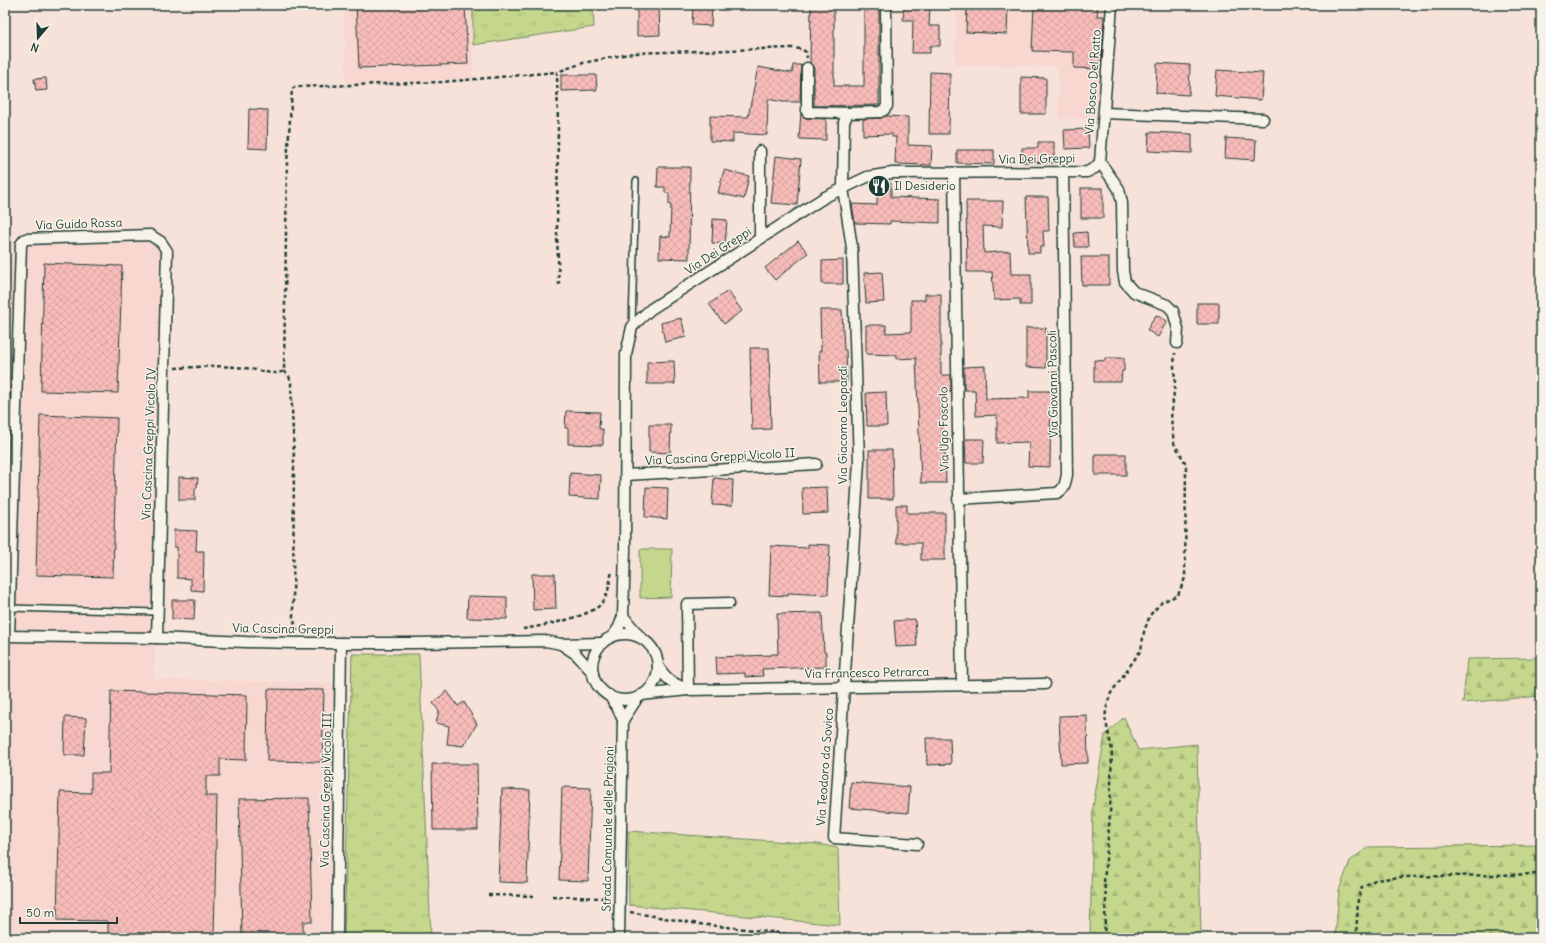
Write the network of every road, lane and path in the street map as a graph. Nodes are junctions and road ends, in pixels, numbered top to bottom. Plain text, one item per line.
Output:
1 (886, 5) edge
2 (1112, 5) edge
3 (807, 68) joint
4 (557, 72) junction
5 (848, 113) junction
6 (1104, 113) junction
7 (1263, 120) dead end
8 (760, 151) dead end
9 (1100, 162) junction
10 (1062, 172) junction
11 (954, 173) junction
12 (636, 181) dead end
13 (843, 188) junction
14 (760, 239) junction
15 (167, 251) joint
16 (559, 285) dead end
17 (632, 327) junction
18 (1177, 343) joint
19 (164, 369) junction
20 (284, 371) junction
21 (816, 464) dead end
22 (626, 475) junction
23 (958, 499) junction
24 (613, 565) dead end
25 (729, 603) dead end
26 (10, 608) junction
27 (157, 612) junction
28 (623, 616) junction
29 (547, 625) dead end
30 (7, 636) edge
31 (612, 637) junction
32 (640, 637) junction
33 (157, 638) junction
34 (297, 643) junction
35 (341, 643) junction
36 (602, 643) junction
37 (561, 644) junction
38 (658, 666) junction
39 (593, 673) junction
40 (1046, 684) dead end
41 (962, 685) junction
42 (843, 686) junction
43 (688, 690) junction
44 (609, 695) junction
45 (640, 696) junction
46 (623, 720) junction
47 (917, 844) dead end
48 (1541, 874) edge
49 (488, 895) dead end
50 (536, 896) dead end
51 (552, 896) dead end
52 (601, 898) dead end
53 (620, 910) junction
54 (337, 938) edge
55 (620, 938) edge
56 (826, 938) edge
57 (1104, 938) edge
58 (1356, 938) edge

1 - 5 street
2 - 6 street, Via Bosco Del Ratto
3 - 4 path
3 - 5 street
4 - 16 path
4 - 20 path
5 - 13 street, Via Giacomo Leopardi
6 - 7 street
6 - 9 street, Via Bosco Del Ratto
8 - 14 street
9 - 10 street, Via Dei Greppi
9 - 18 street
10 - 11 street, Via Dei Greppi
10 - 23 street, Via Giovanni Pascoli
11 - 13 street, Via Dei Greppi
11 - 23 street, Via Ugo Foscolo
12 - 17 lane
13 - 14 street, Via Dei Greppi
13 - 42 street, Via Giacomo Leopardi
14 - 17 street, Via Dei Greppi
15 - 19 street, Via Cascina Greppi Vicolo IV
15 - 26 street, Via Guido Rossa
17 - 22 street
18 - 57 path
19 - 20 path
19 - 27 street, Via Cascina Greppi Vicolo IV
20 - 34 path
21 - 22 street, Via Cascina Greppi Vicolo II
22 - 28 street
23 - 41 street, Via Ugo Foscolo
24 - 29 path
25 - 43 street
26 - 27 lane
26 - 30 street, Via Guido Rossa
27 - 33 street, Via Cascina Greppi Vicolo IV
28 - 31 street
28 - 32 street
30 - 33 street, Via Cascina Greppi
31 - 32 street
31 - 36 street
32 - 38 street
33 - 34 street, Via Cascina Greppi
34 - 35 street, Via Cascina Greppi
35 - 37 street, Via Cascina Greppi
35 - 54 street, Via Cascina Greppi Vicolo III
36 - 37 street, Via Cascina Greppi
36 - 39 street
37 - 39 street
38 - 43 street, Via Francesco Petrarca
38 - 45 street
39 - 44 street
40 - 41 street, Via Francesco Petrarca
41 - 42 street, Via Francesco Petrarca
42 - 43 street, Via Francesco Petrarca
42 - 47 street, Via Teodoro da Sovico
43 - 45 street, Via Francesco Petrarca
44 - 45 street
44 - 46 street
45 - 46 street
46 - 53 street, Strada Comunale delle Prigioni
48 - 58 path
49 - 50 path
51 - 52 path
53 - 55 street, Strada Comunale delle Prigioni
53 - 56 path

